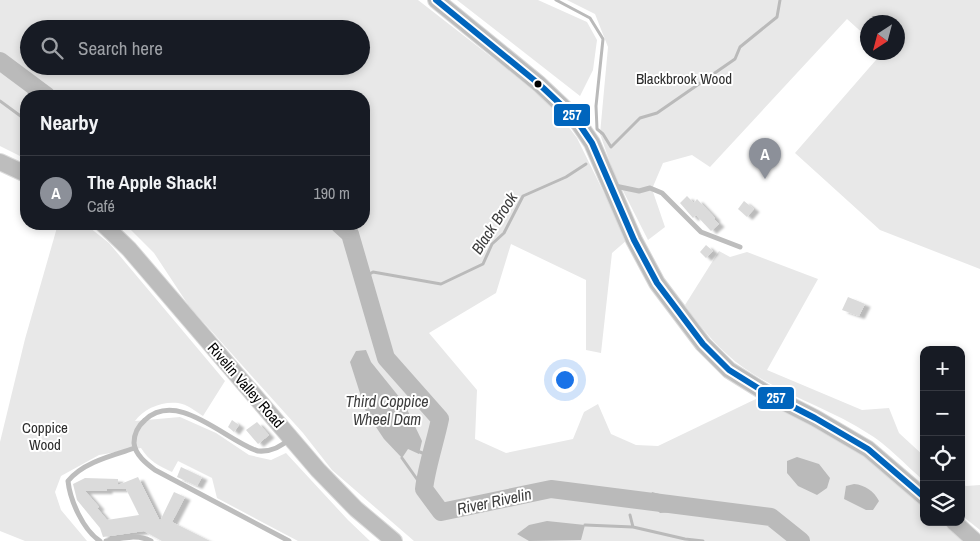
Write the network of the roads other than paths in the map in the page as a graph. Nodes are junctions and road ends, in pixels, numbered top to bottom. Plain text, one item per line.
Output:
1 (436, 0) edge
2 (0, 162) edge
3 (20, 171) edge
4 (610, 186) junction
5 (110, 230) edge
6 (740, 247) dead end
7 (291, 437) junction
8 (135, 448) junction
9 (920, 494) edge
10 (958, 526) edge
11 (100, 541) edge
12 (106, 541) edge
13 (151, 541) edge
14 (289, 541) edge
15 (394, 541) edge
16 (975, 541) edge

1 - 4 main road
2 - 3 main road
4 - 6 lane
4 - 9 main road
5 - 7 main road, Rivelin Valley Road
7 - 8 lane
7 - 15 main road, Rivelin Valley Road
8 - 11 lane
8 - 14 lane
10 - 16 main road
12 - 13 lane

